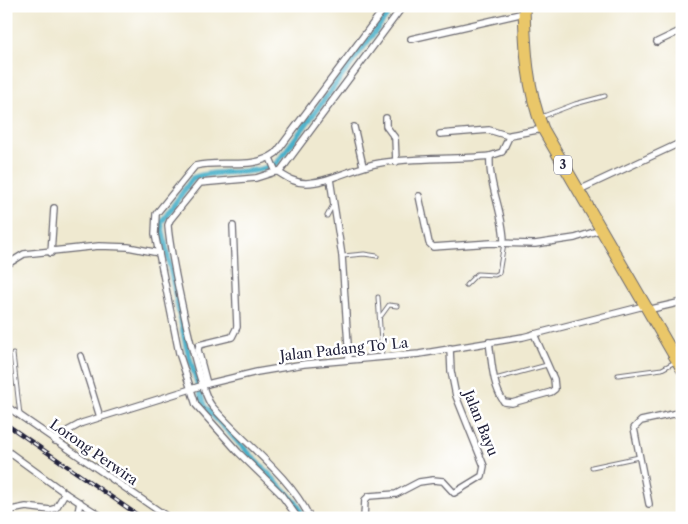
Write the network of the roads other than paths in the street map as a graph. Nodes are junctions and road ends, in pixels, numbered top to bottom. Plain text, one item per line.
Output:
1 (386, 6) edge
2 (403, 6) edge
3 (524, 10) edge
4 (682, 30) edge
5 (411, 39) dead end
6 (657, 42) dead end
7 (605, 96) dead end
8 (538, 117) junction
9 (386, 118) dead end
10 (354, 127) dead end
11 (544, 129) junction
12 (440, 134) dead end
13 (509, 136) junction
14 (682, 142) edge
15 (490, 156) junction
16 (270, 159) junction
17 (396, 162) junction
18 (363, 166) junction
19 (277, 172) junction
20 (330, 179) junction
21 (577, 191) junction
22 (419, 196) dead end
23 (334, 204) junction
24 (54, 208) dead end
25 (327, 216) dead end
26 (233, 226) dead end
27 (600, 230) junction
28 (504, 243) junction
29 (51, 253) junction
30 (159, 253) junction
31 (342, 256) junction
32 (377, 256) dead end
33 (6, 264) edge
34 (466, 285) dead end
35 (378, 298) dead end
36 (682, 302) edge
37 (397, 306) dead end
38 (645, 308) junction
39 (380, 316) junction
40 (534, 334) junction
41 (490, 342) junction
42 (450, 348) junction
43 (13, 354) dead end
44 (81, 356) dead end
45 (382, 358) junction
46 (349, 359) junction
47 (548, 364) junction
48 (679, 366) edge
49 (618, 375) dead end
50 (495, 379) junction
51 (203, 385) junction
52 (191, 388) junction
53 (6, 406) edge
54 (682, 412) edge
55 (20, 415) junction
56 (100, 417) junction
57 (55, 441) junction
58 (6, 450) edge
59 (639, 457) junction
60 (592, 467) dead end
61 (65, 493) junction
62 (80, 502) junction
63 (649, 504) dead end
64 (6, 511) edge
65 (77, 518) edge
66 (104, 518) edge
67 (169, 518) edge
68 (298, 518) edge
69 (310, 518) edge
70 (364, 518) edge

1 - 16 street
2 - 19 street
3 - 5 street
3 - 8 highway, 3
4 - 6 street
7 - 8 lane
8 - 11 highway, 3
9 - 17 street
10 - 18 street
11 - 13 street
11 - 21 highway, 3
12 - 13 street
13 - 15 street
14 - 21 street
15 - 17 street
15 - 28 street
16 - 19 street
16 - 30 street
17 - 18 street
18 - 20 street
19 - 20 street
19 - 51 street
20 - 23 street
21 - 27 highway, 3
22 - 28 street
23 - 25 lane
23 - 31 street
24 - 29 street
26 - 51 street
27 - 28 street
27 - 38 highway, 3
28 - 34 lane
29 - 30 street
29 - 33 street
30 - 52 street
31 - 32 lane
31 - 46 street
35 - 39 lane
36 - 38 street, Jalan Padang To' La
37 - 39 lane
38 - 40 street, Jalan Padang To' La
38 - 48 highway, 3
39 - 45 lane
40 - 41 street, Jalan Padang To' La
40 - 47 street
41 - 42 street, Jalan Padang To' La
41 - 50 street
42 - 45 street, Jalan Padang To' La
42 - 70 street, Jalan Bayu
43 - 55 lane
44 - 56 street
45 - 46 street, Jalan Padang To' La
46 - 51 street, Jalan Padang To' La
47 - 50 lane
47 - 50 street
48 - 49 lane
51 - 52 street, Jalan Padang To' La
51 - 69 street
52 - 56 street, Jalan Padang To' La
52 - 68 street
53 - 55 street, Lorong Perwira
54 - 59 street
55 - 57 street, Lorong Perwira
56 - 57 street, Jalan Padang To' La
57 - 67 street, Lorong Perwira
58 - 61 street
59 - 60 lane
59 - 63 street
61 - 62 street
61 - 64 street
62 - 65 street
62 - 66 street

